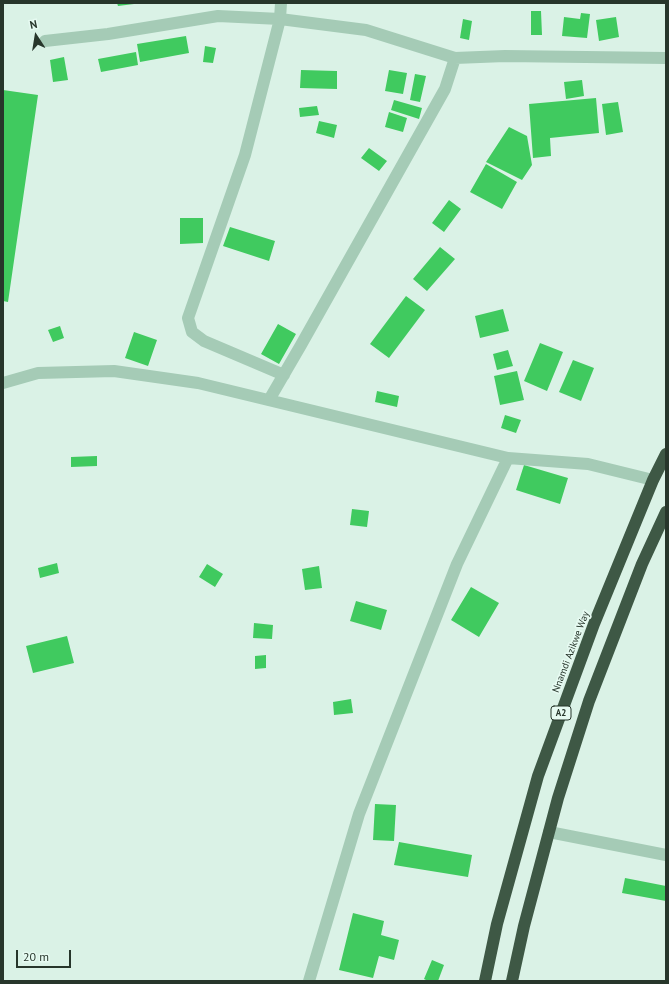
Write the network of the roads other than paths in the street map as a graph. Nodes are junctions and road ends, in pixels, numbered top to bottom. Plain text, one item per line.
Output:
1 (281, 3) edge
2 (280, 18) junction
3 (45, 41) dead end
4 (455, 58) junction
5 (666, 58) edge
6 (284, 375) junction
7 (3, 383) edge
8 (269, 400) junction
9 (666, 454) edge
10 (508, 458) junction
11 (653, 480) junction
12 (666, 512) edge
13 (568, 694) junction
14 (589, 701) junction
15 (549, 832) junction
16 (666, 855) edge
17 (309, 981) edge
18 (485, 981) edge
19 (512, 981) edge

1 - 2 street
2 - 3 street
2 - 4 street
2 - 6 street
4 - 5 street
4 - 6 street
6 - 8 street
7 - 8 street
8 - 10 street
9 - 11 highway, Nnamdi Azikwe Way / A2
10 - 11 street
10 - 17 street
11 - 13 highway, Nnamdi Azikwe Way / A2
12 - 14 highway, A2
13 - 14 highway
13 - 18 highway, Nnamdi Azikwe Way / A2
14 - 15 highway, A2
15 - 16 street
15 - 19 highway, A2

